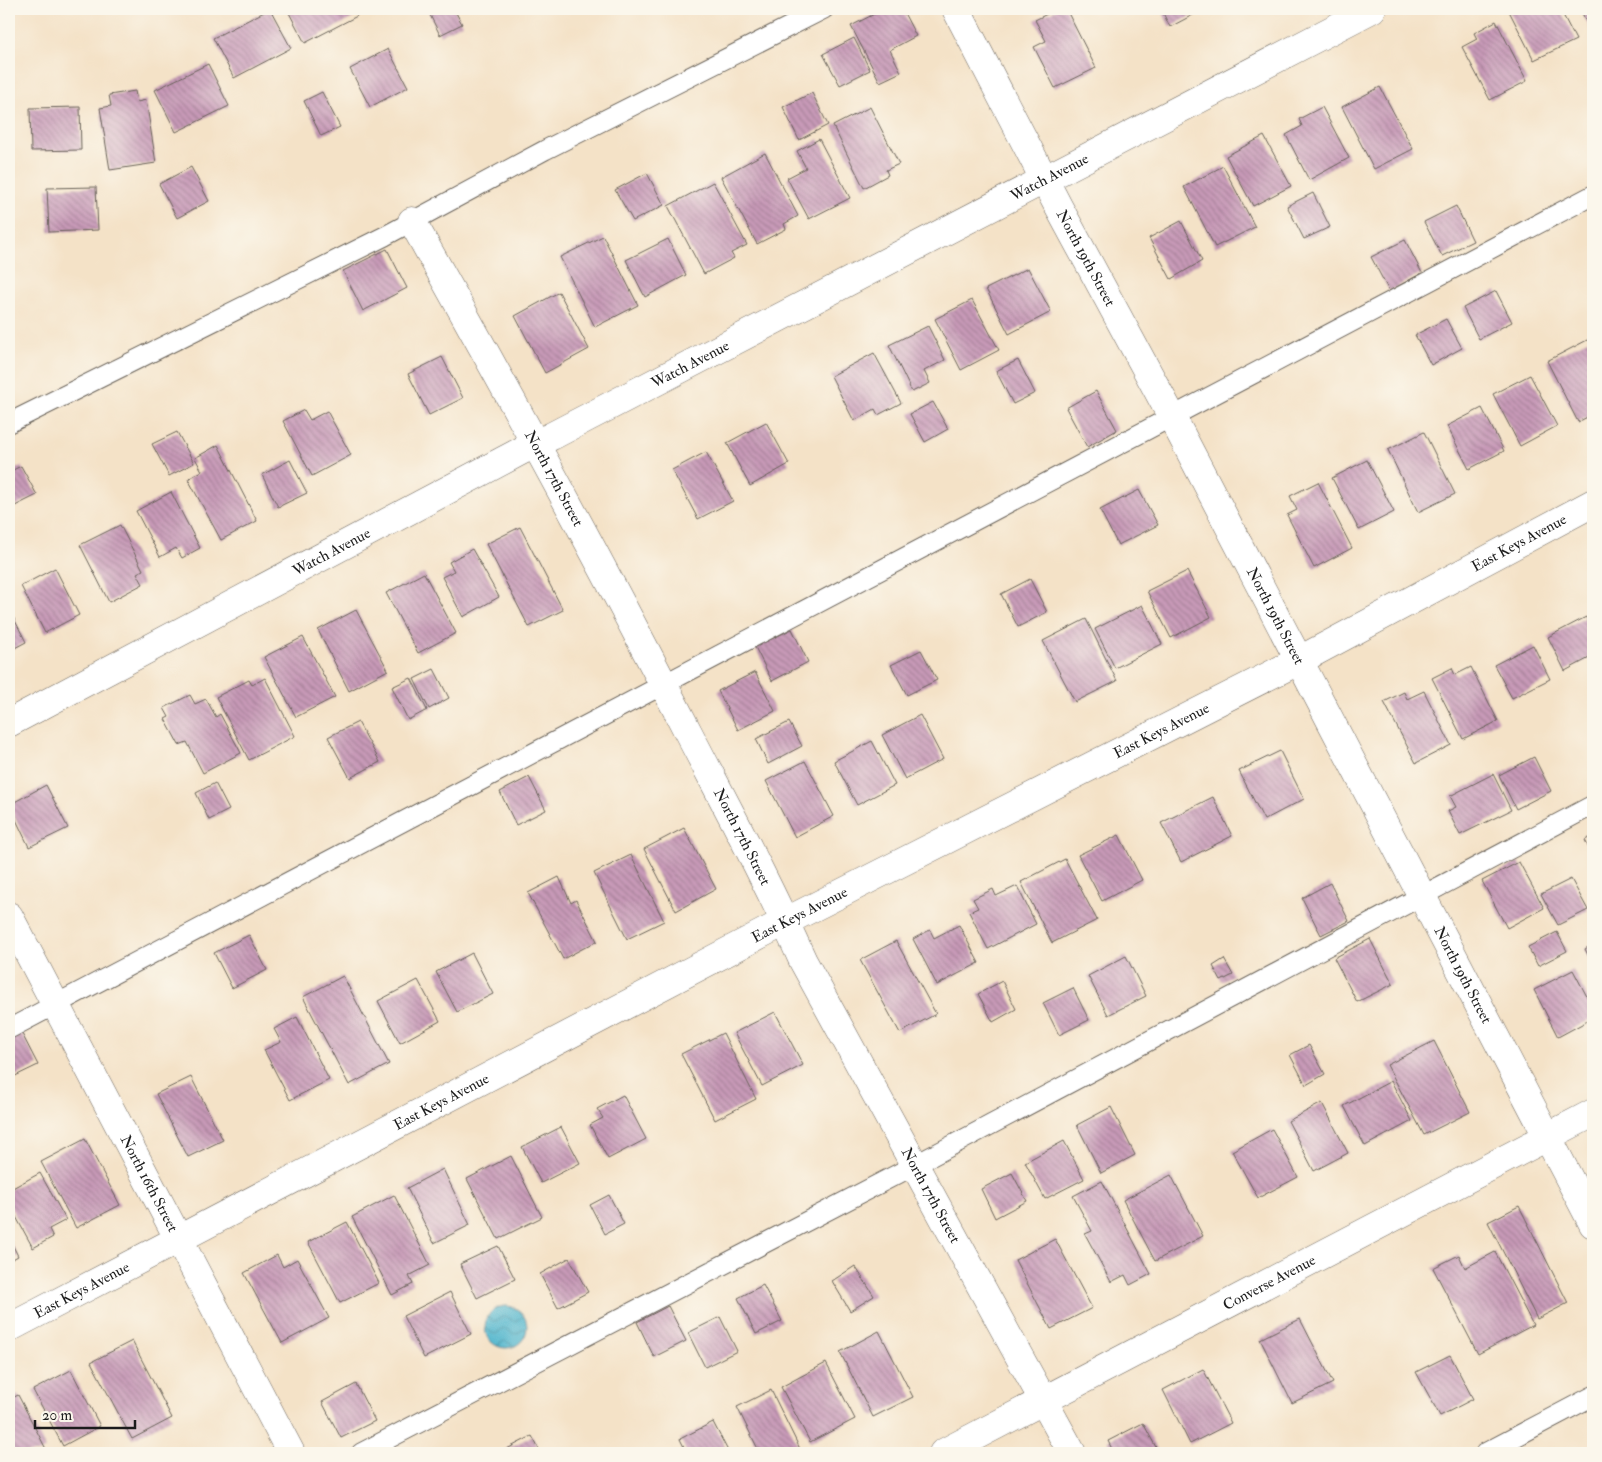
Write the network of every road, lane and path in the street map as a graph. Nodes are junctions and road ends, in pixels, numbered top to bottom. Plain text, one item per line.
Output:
1 (824, 9) edge
2 (956, 9) edge
3 (1372, 9) edge
4 (1044, 180) junction
5 (1593, 195) edge
6 (412, 221) junction
7 (1172, 417) junction
8 (9, 423) edge
9 (537, 444) junction
10 (1593, 503) edge
11 (1298, 660) junction
12 (663, 683) junction
13 (9, 723) edge
14 (1593, 805) edge
15 (1421, 896) junction
16 (9, 916) edge
17 (785, 921) junction
18 (56, 1004) junction
19 (9, 1029) edge
20 (1593, 1113) edge
21 (1548, 1138) junction
22 (915, 1165) junction
23 (1593, 1224) edge
24 (179, 1239) junction
25 (9, 1328) edge
26 (1593, 1396) edge
27 (1043, 1401) junction
28 (291, 1453) edge
29 (362, 1453) edge
30 (943, 1453) edge
31 (1072, 1453) edge
32 (1485, 1453) edge

1 - 6 lane
2 - 4 street, North 19th Street
3 - 4 street, Watch Avenue
4 - 7 street, North 19th Street
4 - 9 street, Watch Avenue
5 - 7 lane
6 - 8 lane
6 - 9 street, North 17th Street
7 - 11 street, North 19th Street
7 - 12 lane
9 - 12 street, North 17th Street
9 - 13 street, Watch Avenue
10 - 11 street, East Keys Avenue
11 - 15 street, North 19th Street
11 - 17 street, East Keys Avenue
12 - 17 street, North 17th Street
12 - 18 lane
14 - 15 lane
15 - 21 street, North 19th Street
15 - 22 lane
16 - 18 street, North 16th Street
17 - 22 street, North 17th Street
17 - 24 street, East Keys Avenue
18 - 19 lane
18 - 24 street, North 16th Street
20 - 21 street, Converse Avenue
21 - 23 street, North 19th Street
21 - 27 street, Converse Avenue
22 - 27 street, North 17th Street
22 - 29 lane
24 - 25 street, East Keys Avenue
24 - 28 street, North 16th Street
26 - 32 lane
27 - 30 street, Converse Avenue
27 - 31 street, North 17th Street

